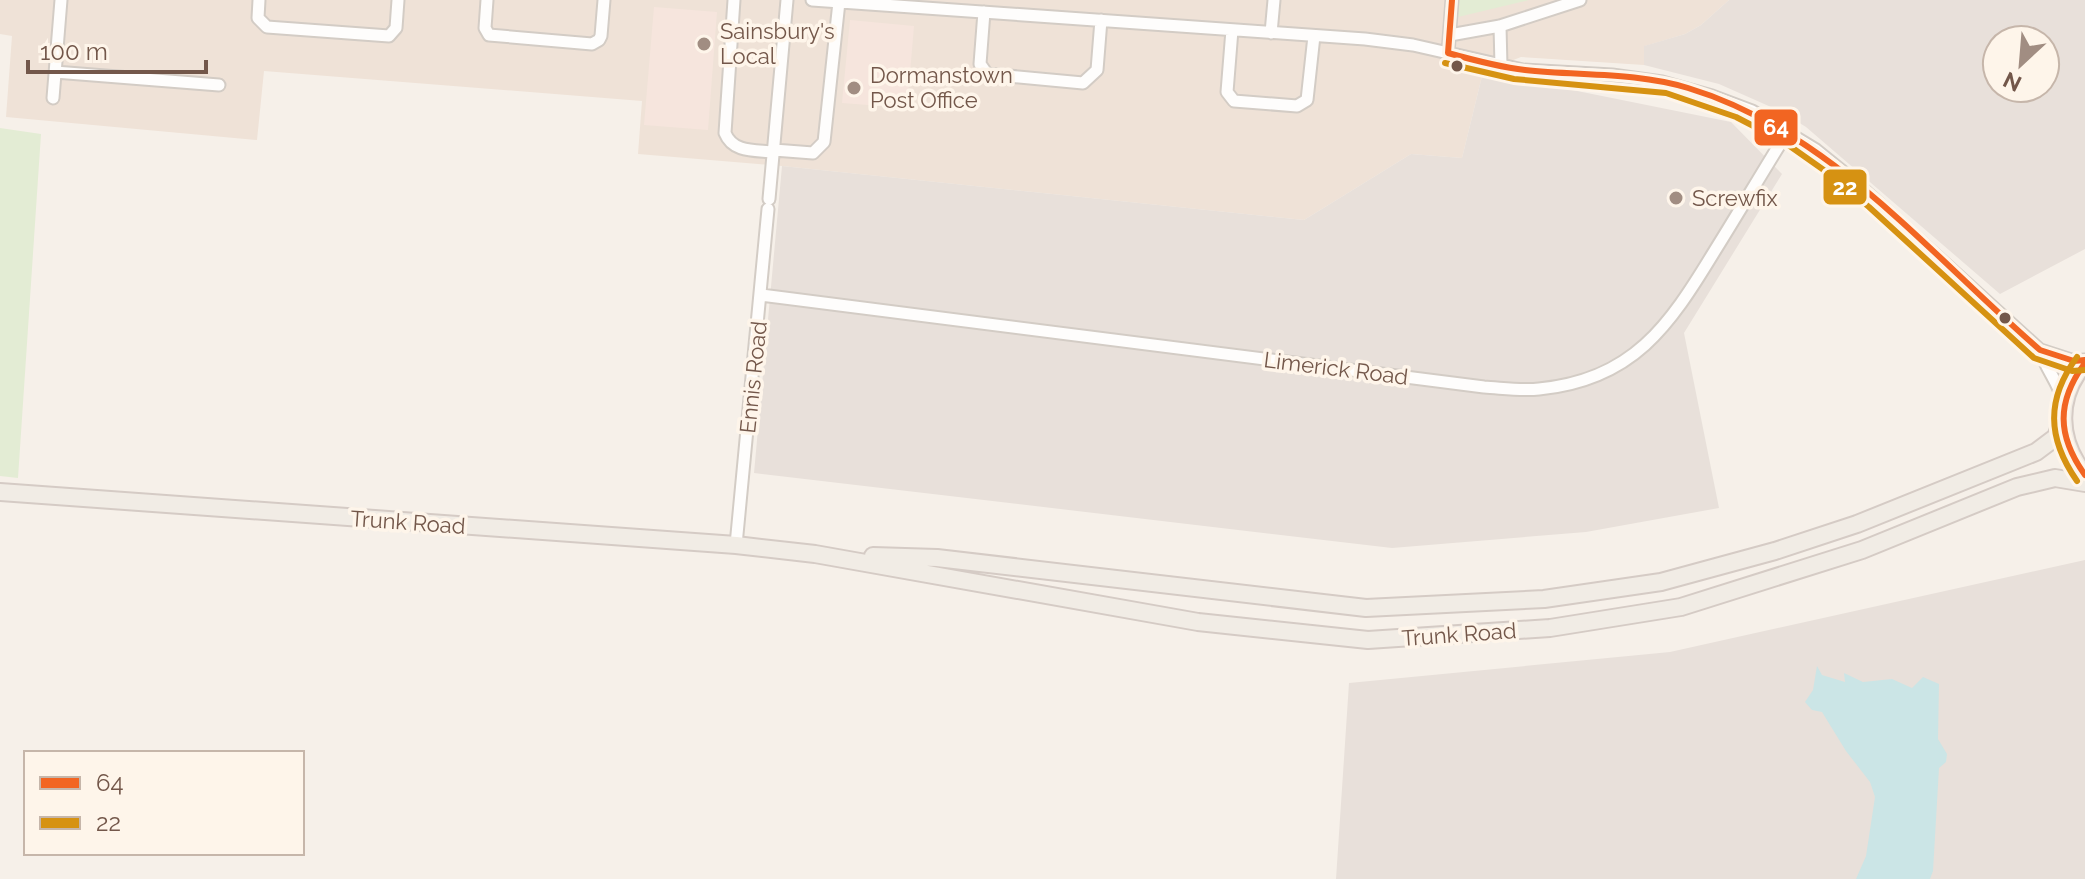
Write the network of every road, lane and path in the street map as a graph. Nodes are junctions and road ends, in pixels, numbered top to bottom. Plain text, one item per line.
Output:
1 (61, 0) edge
2 (259, 0) edge
3 (398, 0) edge
4 (487, 0) edge
5 (604, 0) edge
6 (734, 0) edge
7 (787, 0) edge
8 (814, 0) edge
9 (1274, 0) edge
10 (1452, 0) edge
11 (1580, 0) edge
12 (839, 2) junction
13 (984, 12) junction
14 (1101, 20) junction
15 (1500, 26) junction
16 (1232, 30) junction
17 (1271, 33) junction
18 (1450, 35) junction
19 (1314, 36) junction
20 (1448, 53) junction
21 (1501, 66) junction
22 (55, 72) junction
23 (219, 85) dead end
24 (53, 98) dead end
25 (1788, 131) junction
26 (774, 151) junction
27 (761, 295) junction
28 (2040, 350) junction
29 (2085, 361) edge
30 (2064, 402) junction
31 (2062, 420) junction
32 (2085, 475) edge
33 (2085, 483) edge
34 (0, 492) edge
35 (736, 545) junction
36 (815, 554) junction

1 - 22 street
2 - 3 street
4 - 5 street
6 - 26 street
7 - 26 street, Ennis Road
8 - 12 street
9 - 17 street
10 - 18 street
11 - 15 street
12 - 13 street
12 - 26 street
13 - 14 street
13 - 14 street
14 - 16 street
15 - 18 street
15 - 21 street
16 - 17 street
16 - 19 street
17 - 19 street
18 - 20 street
19 - 20 street
20 - 21 street
21 - 25 street
22 - 23 street
22 - 24 street
25 - 27 street, Limerick Road
25 - 28 street
26 - 27 street, Ennis Road
27 - 35 street, Ennis Road
28 - 29 street
28 - 30 street
29 - 30 main road
30 - 31 main road
31 - 32 main road
31 - 36 main road, Trunk Road
33 - 36 main road, Trunk Road
34 - 35 main road, Trunk Road
35 - 36 main road, Trunk Road

